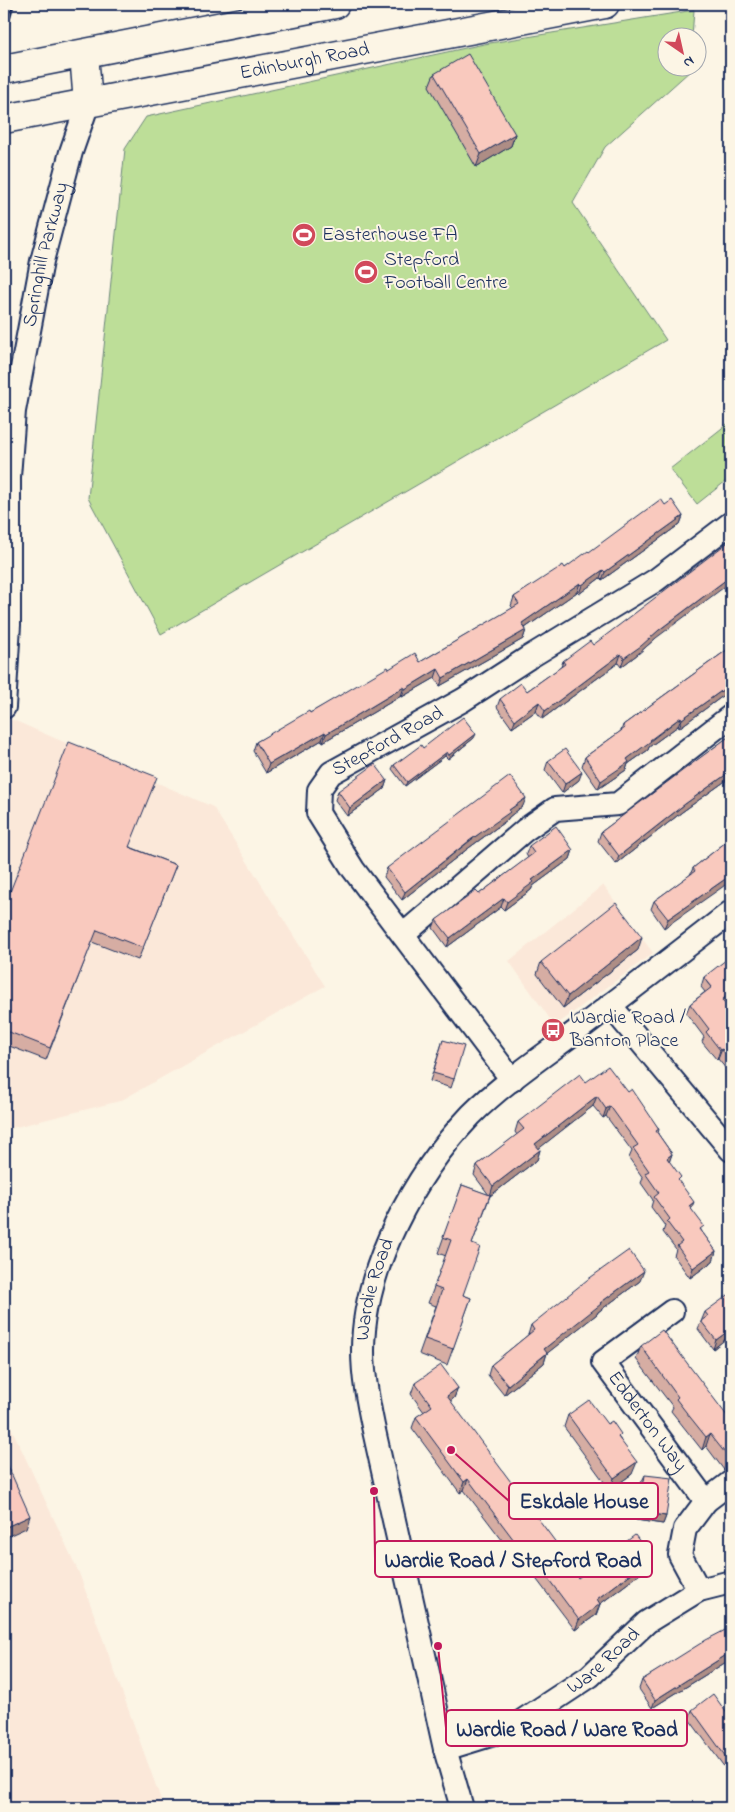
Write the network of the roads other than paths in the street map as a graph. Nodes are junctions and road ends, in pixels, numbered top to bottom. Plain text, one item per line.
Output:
1 (335, 4) edge
2 (605, 4) edge
3 (84, 54) junction
4 (4, 69) edge
5 (88, 103) junction
6 (6, 118) edge
7 (9, 411) edge
8 (731, 523) edge
9 (4, 706) edge
10 (731, 716) edge
11 (731, 912) edge
12 (403, 935) junction
13 (610, 1005) junction
14 (512, 1080) junction
15 (731, 1150) edge
16 (672, 1311) dead end
17 (731, 1482) edge
18 (706, 1501) junction
19 (731, 1582) edge
20 (699, 1590) junction
21 (444, 1749) junction
22 (462, 1808) edge

1 - 3 main road
2 - 5 main road, Edinburgh Road
3 - 4 main road
3 - 5 main road
5 - 6 main road, Edinburgh Road
5 - 7 street, Springhill Parkway
7 - 9 street, Springhill Parkway
8 - 12 street, Stepford Road
10 - 12 street
11 - 13 street, Wardie Road
12 - 14 street, Stepford Road
13 - 14 street, Wardie Road
13 - 15 street
14 - 21 street, Wardie Road
16 - 18 street, Edderton Way
17 - 18 street
18 - 20 street
19 - 20 street, Ware Road
20 - 21 street, Ware Road
21 - 22 street, Wardie Road

